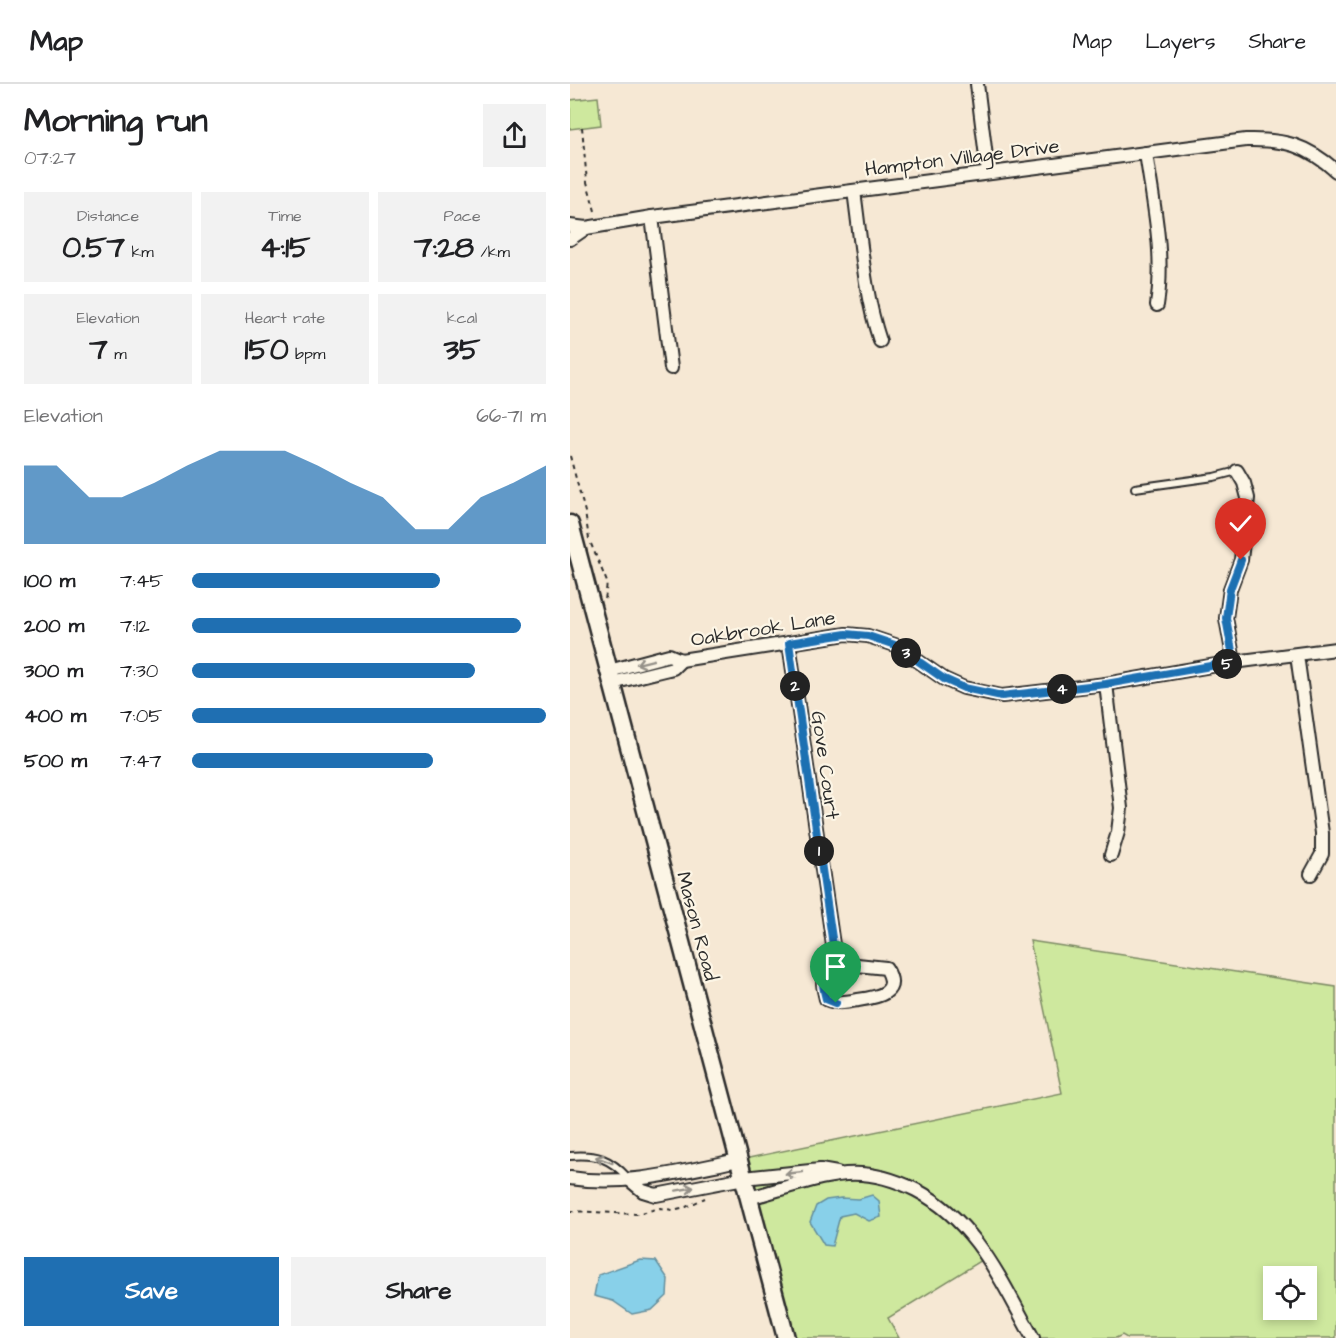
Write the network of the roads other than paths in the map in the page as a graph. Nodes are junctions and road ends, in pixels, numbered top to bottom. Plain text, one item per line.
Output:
1 (977, 84) edge
2 (1146, 153) junction
3 (1336, 171) edge
4 (988, 173) junction
5 (854, 191) junction
6 (652, 217) junction
7 (570, 226) edge
8 (586, 228) junction
9 (570, 238) edge
10 (1157, 305) dead end
11 (880, 341) dead end
12 (671, 368) dead end
13 (1237, 471) joint
14 (1135, 488) dead end
15 (570, 524) edge
16 (789, 643) junction
17 (1336, 649) edge
18 (1297, 655) junction
19 (1234, 662) junction
20 (611, 677) junction
21 (1106, 684) junction
22 (1111, 855) dead end
23 (1311, 874) dead end
24 (838, 963) junction
25 (570, 1156) edge
26 (739, 1160) junction
27 (844, 1174) junction
28 (570, 1178) edge
29 (744, 1178) junction
30 (631, 1181) junction
31 (749, 1198) junction
32 (786, 1338) edge
33 (1033, 1338) edge

1 - 4 street
2 - 3 street, Hampton Village Drive
2 - 4 street, Hampton Village Drive
2 - 10 street
4 - 5 street, Hampton Village Drive
5 - 6 street, Hampton Village Drive
5 - 11 street
6 - 8 street, Hampton Village Drive
6 - 12 street
7 - 8 street, Hampton Village Drive
8 - 9 street, Hampton Village Drive
13 - 14 lane
13 - 19 street
15 - 20 main road, Mason Road
16 - 20 street, Oakbrook Lane
16 - 21 street, Oakbrook Lane
16 - 24 street, Gove Court
17 - 18 street, Oakbrook Lane
18 - 19 street, Oakbrook Lane
18 - 23 street
19 - 21 street, Oakbrook Lane
20 - 26 main road, Mason Road
21 - 22 street
24 - 24 street
30 -> 25 lane
26 - 29 main road, Mason Road
26 - 30 street
27 -> 29 street
27 - 31 street
27 - 33 street
28 - 30 street
30 -> 29 street
29 - 31 main road, Mason Road
31 - 32 main road, Mason Road

